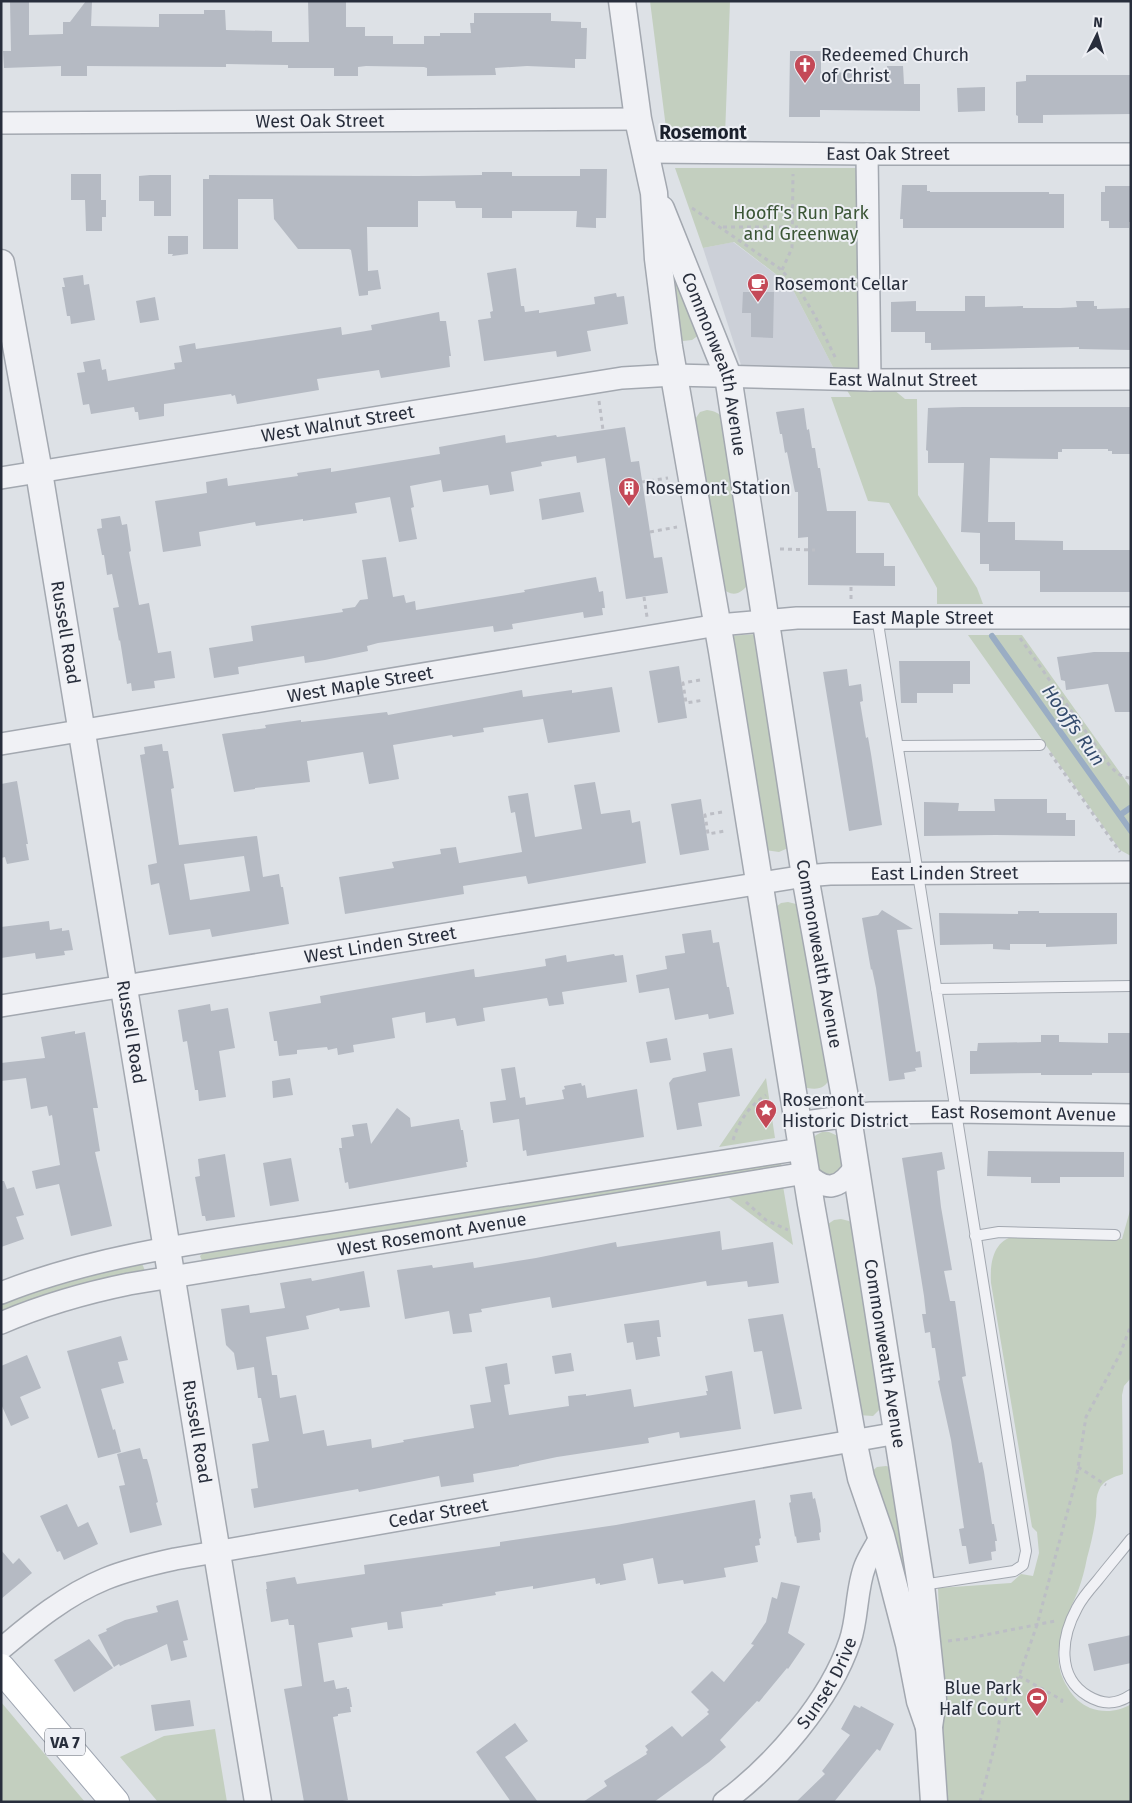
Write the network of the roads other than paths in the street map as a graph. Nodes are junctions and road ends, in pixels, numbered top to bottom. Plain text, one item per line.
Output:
1 (622, 1) edge
2 (638, 119) junction
3 (1, 123) edge
4 (646, 152) junction
5 (867, 154) junction
6 (1131, 154) edge
7 (654, 192) junction
8 (1, 263) edge
9 (674, 375) junction
10 (728, 376) junction
11 (1131, 379) edge
12 (870, 380) junction
13 (38, 472) junction
14 (1, 478) edge
15 (877, 617) junction
16 (1131, 618) edge
17 (765, 620) junction
18 (718, 625) junction
19 (80, 731) junction
20 (1, 744) edge
21 (1040, 745) road end
22 (898, 746) junction
23 (1131, 872) edge
24 (918, 873) junction
25 (805, 876) junction
26 (760, 884) junction
27 (123, 986) junction
28 (1131, 986) edge
29 (936, 989) junction
30 (1, 1006) edge
31 (955, 1112) junction
32 (1131, 1114) edge
33 (848, 1116) junction
34 (798, 1123) junction
35 (804, 1161) junction
36 (855, 1167) junction
37 (1115, 1235) dead end
38 (975, 1236) junction
39 (167, 1249) junction
40 (171, 1276) junction
41 (1, 1293) edge
42 (1, 1323) edge
43 (898, 1433) junction
44 (853, 1440) junction
45 (881, 1536) junction
46 (1131, 1539) edge
47 (218, 1551) junction
48 (921, 1585) junction
49 (1, 1649) edge
50 (1, 1668) edge
51 (1131, 1695) edge
52 (929, 1727) junction
53 (116, 1802) edge
54 (258, 1802) edge
55 (724, 1802) edge
56 (934, 1802) edge

1 - 2 street, Commonwealth Avenue
2 - 3 street, West Oak Street
2 - 4 street, Commonwealth Avenue
4 - 5 street, East Oak Street
4 - 7 street, Commonwealth Avenue
5 - 6 street, East Oak Street
5 - 12 street
7 - 9 street, Commonwealth Avenue
7 - 10 street, Commonwealth Avenue
8 - 13 street, Russell Road
9 - 10 street, East Walnut Street
9 - 13 street, West Walnut Street
9 - 18 street, Commonwealth Avenue
10 - 12 street, East Walnut Street
10 - 17 street, Commonwealth Avenue
11 - 12 street, East Walnut Street
13 - 14 street, West Walnut Street
13 - 19 street, Russell Road
15 - 16 street, East Maple Street
15 - 17 street, East Maple Street
15 - 22 lane
17 - 18 street, East Maple Street
17 - 25 street, Commonwealth Avenue
18 - 19 street, West Maple Street
18 - 26 street, Commonwealth Avenue
19 - 20 street, West Maple Street
19 - 27 street, Russell Road
21 - 22 lane
22 - 24 lane
23 - 24 street, East Linden Street
24 - 25 street, East Linden Street
24 - 29 lane
25 - 26 street, East Linden Street
25 - 33 street, Commonwealth Avenue
26 - 27 street, West Linden Street
26 - 34 street, Commonwealth Avenue
27 - 30 street, West Linden Street
27 - 39 street, Russell Road
28 - 29 lane
29 - 31 lane
31 - 32 street, East Rosemont Avenue
31 - 33 street, East Rosemont Avenue
31 - 38 lane
33 - 34 street, East Rosemont Avenue
33 - 36 street, Commonwealth Avenue
34 - 35 street, Commonwealth Avenue
35 - 36 street
35 - 39 street, West Rosemont Avenue
35 - 40 street, West Rosemont Avenue
35 - 44 street, Commonwealth Avenue
36 - 43 street, Commonwealth Avenue
37 - 38 lane
38 - 48 lane
39 - 40 street, Russell Road
39 - 41 street, West Rosemont Avenue
40 - 42 street, West Rosemont Avenue
40 - 47 street, Russell Road
43 - 44 street, Cedar Street
43 - 48 street, Commonwealth Avenue
44 - 45 street, Commonwealth Avenue
44 - 47 street, Cedar Street
45 - 52 street, Commonwealth Avenue
45 - 55 street, Sunset Drive
46 - 51 lane
47 - 49 street, Cedar Street
47 - 54 street, Russell Road
48 - 52 street, Commonwealth Avenue
50 - 53 main road, VA 7
52 - 56 street, Commonwealth Avenue

